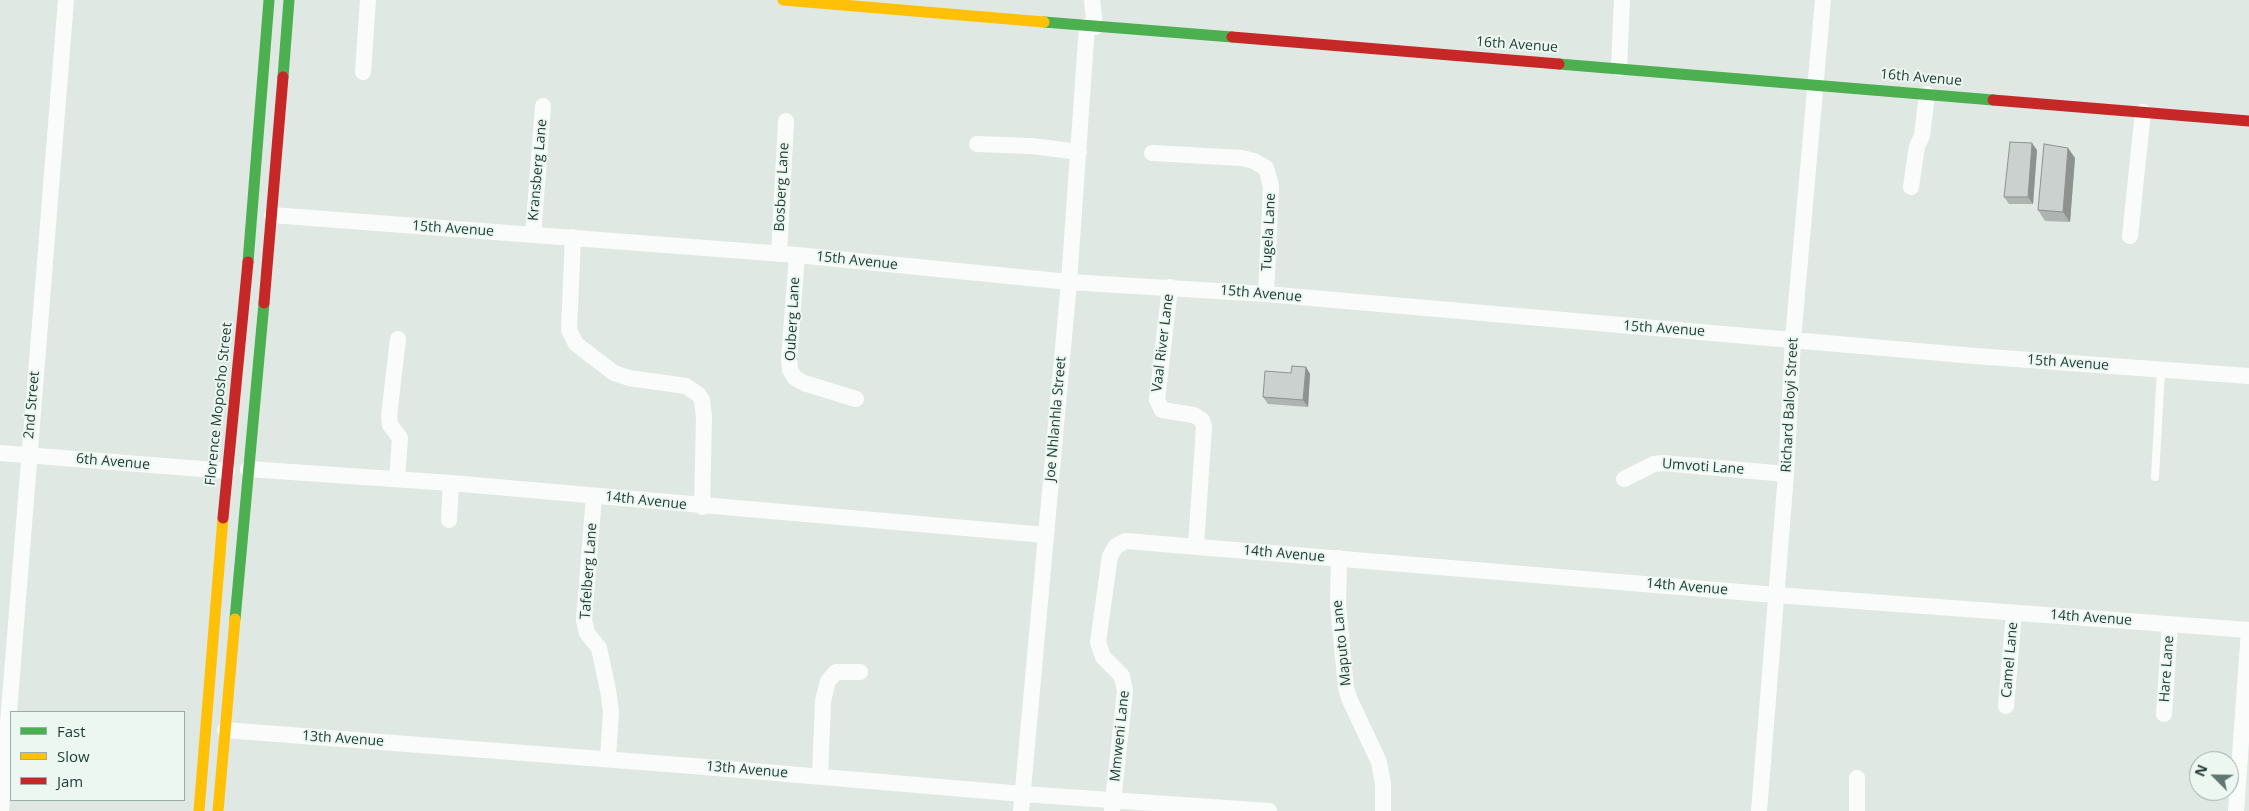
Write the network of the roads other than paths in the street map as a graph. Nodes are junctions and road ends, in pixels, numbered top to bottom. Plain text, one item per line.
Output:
1 (66, 0) edge
2 (269, 0) edge
3 (289, 0) edge
4 (368, 0) edge
5 (783, 0) edge
6 (1092, 0) edge
7 (1622, 0) edge
8 (1823, 0) edge
9 (881, 4) edge
10 (1091, 27) junction
11 (1619, 68) junction
12 (363, 72) dead end
13 (1816, 85) junction
14 (1926, 94) junction
15 (543, 106) dead end
16 (2143, 112) junction
17 (786, 121) dead end
18 (2249, 121) edge
19 (977, 144) dead end
20 (1079, 152) junction
21 (1152, 153) dead end
22 (1912, 187) dead end
23 (272, 215) junction
24 (533, 235) junction
25 (2130, 236) dead end
26 (573, 237) junction
27 (779, 254) junction
28 (797, 255) junction
29 (1069, 282) junction
30 (1170, 286) junction
31 (1266, 294) junction
32 (398, 339) dead end
33 (1793, 339) junction
34 (2161, 370) junction
35 (2249, 376) edge
36 (856, 399) dead end
37 (0, 453) edge
38 (28, 455) junction
39 (248, 468) junction
40 (227, 471) junction
41 (1786, 474) junction
42 (2155, 477) dead end
43 (397, 479) junction
44 (1624, 479) dead end
45 (451, 483) junction
46 (594, 496) junction
47 (702, 507) junction
48 (449, 520) dead end
49 (1045, 535) junction
50 (1126, 541) joint
51 (1196, 546) junction
52 (1339, 558) junction
53 (1776, 595) junction
54 (2014, 613) junction
55 (2170, 624) junction
56 (2249, 630) edge
57 (860, 672) dead end
58 (2006, 706) dead end
59 (2164, 714) dead end
60 (225, 730) junction
61 (608, 760) junction
62 (820, 776) junction
63 (1857, 778) dead end
64 (1022, 794) junction
65 (1113, 805) edge
66 (1, 811) edge
67 (198, 811) edge
68 (218, 811) edge
69 (1021, 811) edge
70 (1268, 811) edge
71 (1383, 811) edge
72 (1759, 811) edge
73 (1857, 811) edge
74 (2236, 811) edge

1 - 38 street, 2nd Street
2 - 40 street, Florence Moposho Street
3 - 23 street
4 - 12 street
5 - 9 street, 16th Avenue
6 - 10 street, Joe Nhlanhla Street
7 - 11 street
8 - 13 street, Richard Baloyi Street
9 - 10 street, 16th Avenue
10 - 11 street, 16th Avenue
10 - 20 street, Joe Nhlanhla Street
11 - 13 street, 16th Avenue
13 - 14 street, 16th Avenue
13 - 33 street, Richard Baloyi Street
14 - 16 street, 16th Avenue
14 - 22 street
15 - 24 street, Kransberg Lane
16 - 18 street, 16th Avenue
16 - 25 street
17 - 27 street, Bosberg Lane
19 - 20 street
20 - 29 street, Joe Nhlanhla Street
21 - 31 street, Tugela Lane
23 - 24 street, 15th Avenue
23 - 39 street
24 - 26 street, 15th Avenue
26 - 27 street, 15th Avenue
26 - 47 street
27 - 28 street, 15th Avenue
28 - 29 street, 15th Avenue
28 - 36 street, Ouberg Lane
29 - 30 street, 15th Avenue
29 - 49 street, Joe Nhlanhla Street
30 - 31 street, 15th Avenue
30 - 51 street, Vaal River Lane
31 - 33 street, 15th Avenue
32 - 43 street
33 - 34 street, 15th Avenue
33 - 41 street, Richard Baloyi Street
34 - 35 street, 15th Avenue
34 - 42 lane
37 - 38 street, 6th Avenue
38 - 40 street, 6th Avenue
38 - 66 street, 2nd Street
39 - 43 street, 14th Avenue
39 - 60 street
40 - 67 street, Florence Moposho Street
41 - 44 street, Umvoti Lane
41 - 53 street, Richard Baloyi Street
43 - 45 street, 14th Avenue
45 - 46 street, 14th Avenue
45 - 48 street
46 - 47 street, 14th Avenue
46 - 61 street, Tafelberg Lane
47 - 49 street, 14th Avenue
49 - 64 street, Joe Nhlanhla Street
50 - 51 street, 14th Avenue
50 - 65 street, Mmweni Lane
51 - 52 street, 14th Avenue
52 - 53 street, 14th Avenue
52 - 71 street, Maputo Lane
53 - 54 street, 14th Avenue
53 - 72 street, Richard Baloyi Street
54 - 55 street, 14th Avenue
54 - 58 street, Camel Lane
55 - 56 street, 14th Avenue
55 - 59 street, Hare Lane
56 - 74 street
57 - 62 street
60 - 61 street, 13th Avenue
60 - 68 street
61 - 62 street, 13th Avenue
62 - 64 street, 13th Avenue
63 - 73 street
64 - 65 street, 13th Avenue
64 - 69 street, Joe Nhlanhla Street
65 - 70 street, 13th Avenue

